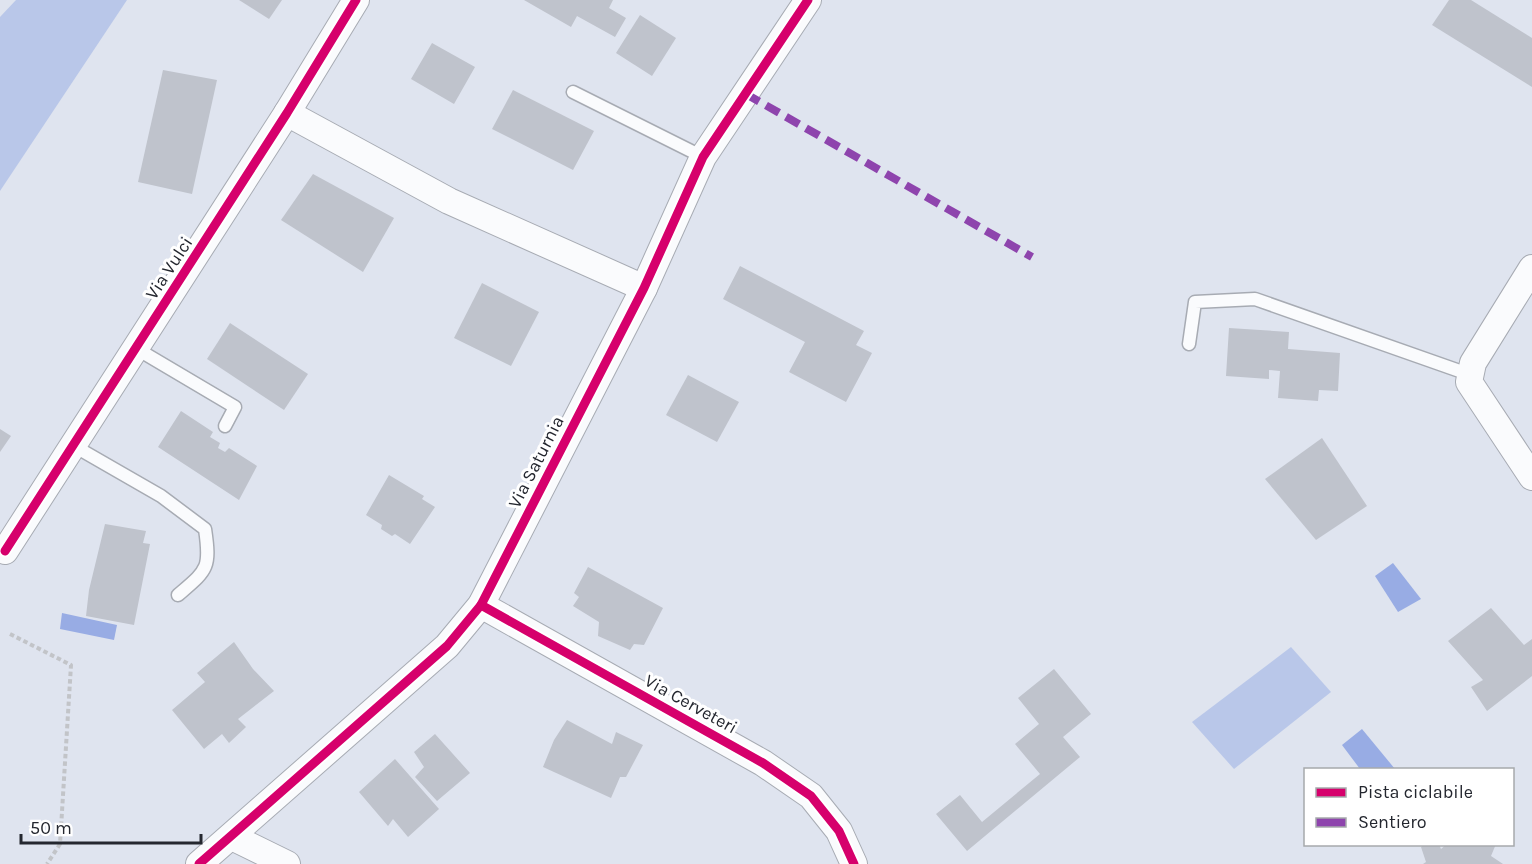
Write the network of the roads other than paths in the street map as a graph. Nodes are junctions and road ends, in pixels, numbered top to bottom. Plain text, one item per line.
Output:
1 (356, 0) edge
2 (808, 0) edge
3 (573, 92) dead end
4 (287, 113) junction
5 (703, 157) junction
6 (1530, 277) edge
7 (644, 288) junction
8 (1189, 344) dead end
9 (137, 349) junction
10 (1471, 375) junction
11 (225, 426) dead end
12 (74, 446) junction
13 (1532, 477) edge
14 (5, 551) dead end
15 (178, 595) dead end
16 (481, 605) junction
17 (232, 837) junction
18 (199, 864) edge
19 (287, 864) edge
20 (854, 864) edge

1 - 4 street, Via Vulci
2 - 5 street, Via Saturnia
3 - 5 lane
4 - 7 street
4 - 9 street, Via Vulci
5 - 7 street, Via Saturnia
6 - 10 street
7 - 16 street, Via Saturnia
8 - 10 lane
9 - 11 lane
9 - 12 street, Via Vulci
10 - 13 street
12 - 14 street, Via Vulci
12 - 15 lane
16 - 17 street, Via Saturnia
16 - 20 street, Via Cerveteri
17 - 18 street, Via Saturnia
17 - 19 street

